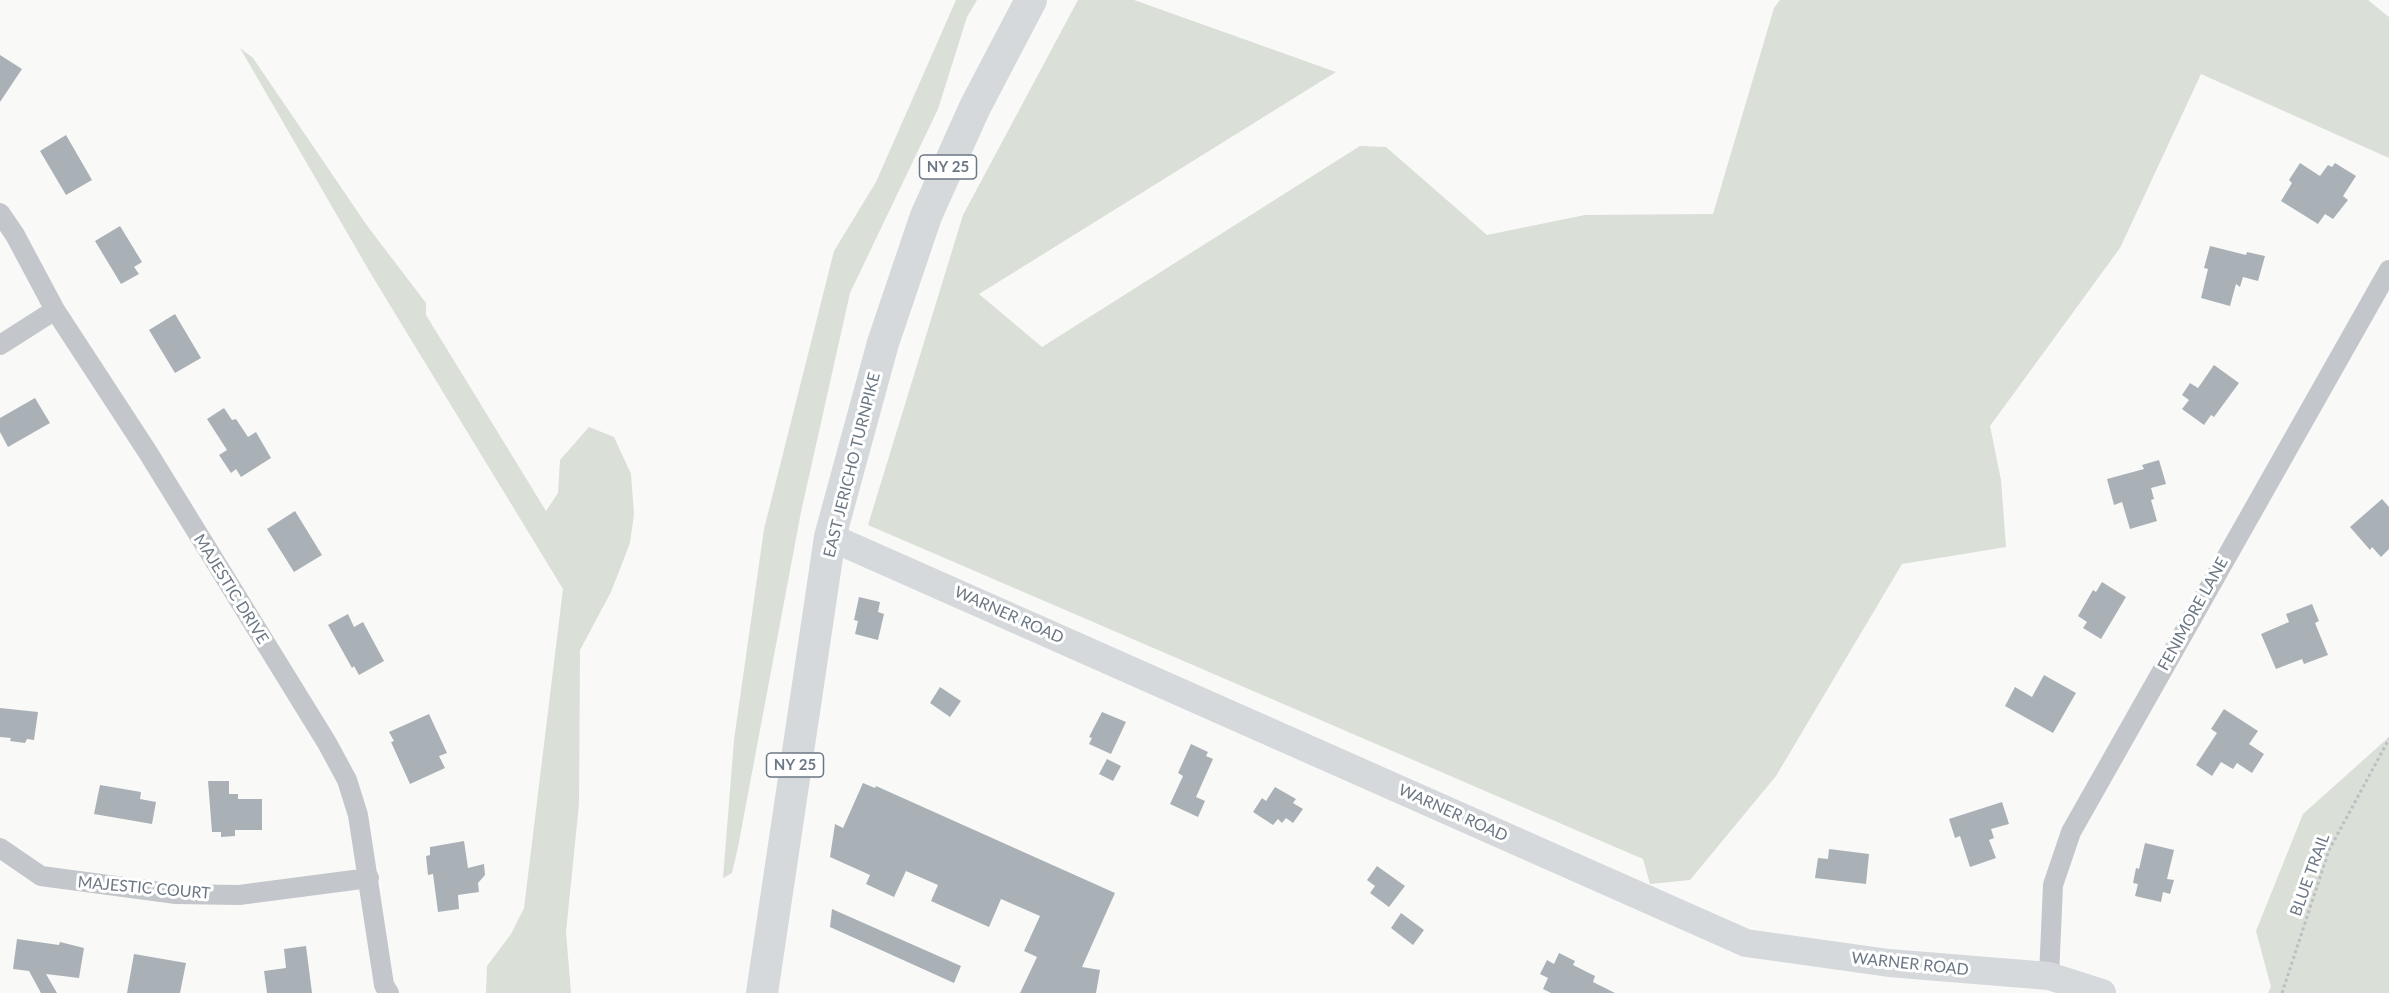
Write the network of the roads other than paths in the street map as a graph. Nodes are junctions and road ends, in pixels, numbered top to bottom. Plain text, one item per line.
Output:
1 (1031, 0) edge
2 (0, 213) edge
3 (2389, 270) edge
4 (55, 310) junction
5 (0, 345) edge
6 (830, 537) junction
7 (0, 848) edge
8 (369, 878) junction
9 (2049, 976) junction
10 (389, 993) edge
11 (762, 993) edge
12 (2102, 993) edge

1 - 6 main road, EAST JERICHO TURNPIKE / NY 25
2 - 4 street, MAJESTIC DRIVE
3 - 9 street, FENIMORE LANE
4 - 5 street
4 - 8 street, MAJESTIC DRIVE
6 - 9 street, WARNER ROAD
6 - 11 main road, EAST JERICHO TURNPIKE / NY 25
7 - 8 street, MAJESTIC COURT
8 - 10 street, MAJESTIC DRIVE
9 - 12 street, WARNER ROAD

